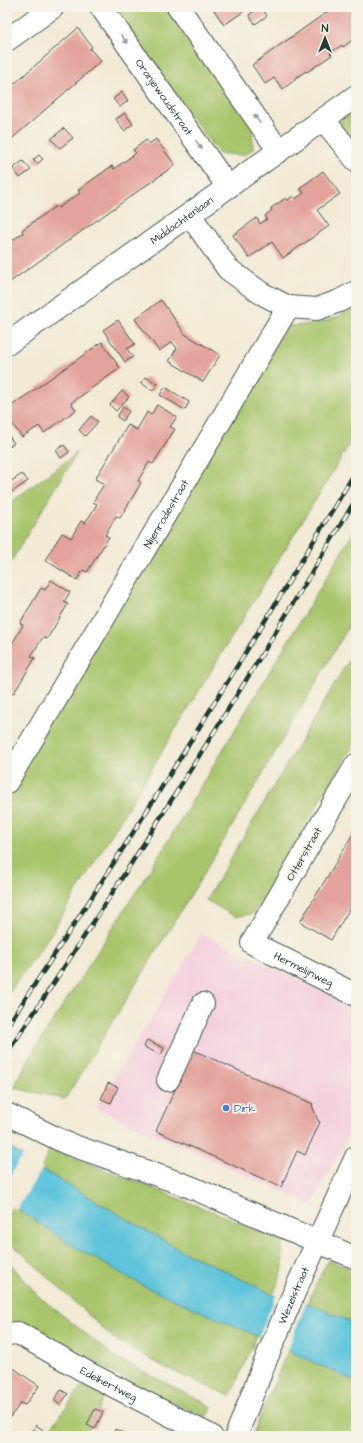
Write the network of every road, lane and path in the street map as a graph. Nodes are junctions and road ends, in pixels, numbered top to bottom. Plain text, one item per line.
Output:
1 (53, 7) edge
2 (101, 7) edge
3 (178, 7) edge
4 (7, 40) edge
5 (356, 96) edge
6 (324, 119) junction
7 (279, 151) junction
8 (356, 160) edge
9 (228, 187) junction
10 (190, 215) junction
11 (356, 292) edge
12 (288, 307) junction
13 (7, 344) edge
14 (356, 765) edge
15 (7, 782) edge
16 (252, 943) joint
17 (356, 995) edge
18 (203, 1004) dead end
19 (168, 1080) dead end
20 (7, 1114) edge
21 (356, 1157) edge
22 (318, 1241) junction
23 (356, 1258) edge
24 (7, 1334) edge
25 (212, 1436) edge
26 (236, 1436) edge

1 - 4 street
2 -> 9 street, Oranjewoudstraat
7 -> 3 street
5 - 6 street, Middachtenlaan
6 - 7 street, Middachtenlaan
6 - 8 street
7 - 9 street, Middachtenlaan
9 - 10 street, Middachtenlaan
10 - 12 street
10 - 13 street, Middachtenlaan
11 - 12 street
12 - 15 street, Nijenrodestraat
14 - 16 street, Otterstraat
16 - 17 street, Hermelijnweg
18 - 19 street
20 - 22 street
21 - 22 street, Wezelstraat
22 - 23 street
22 - 26 street, Wezelstraat
24 - 25 street, Edelhertweg

